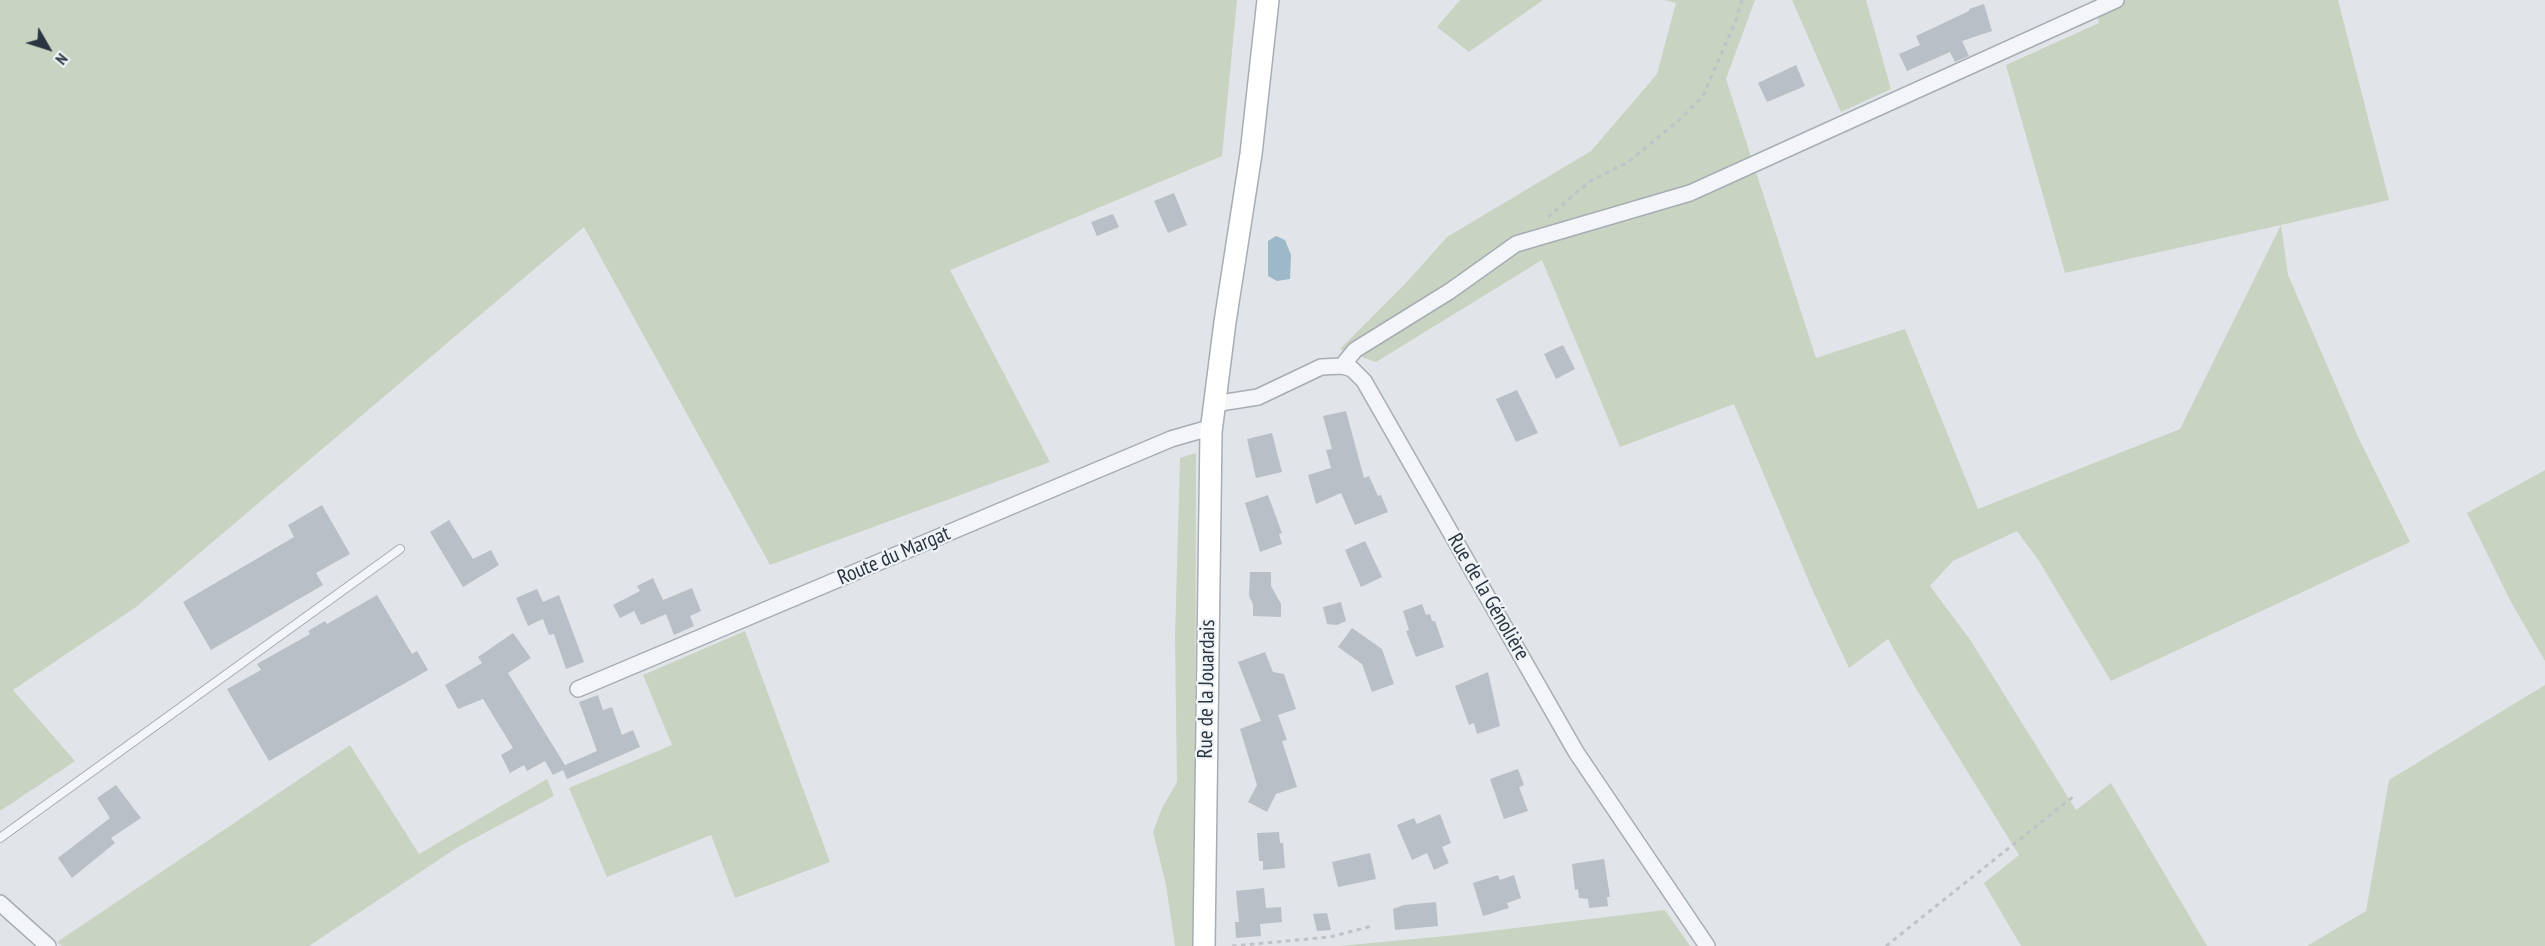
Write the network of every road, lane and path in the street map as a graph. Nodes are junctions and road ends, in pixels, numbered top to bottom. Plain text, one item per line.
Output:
1 (1268, 0) edge
2 (1742, 0) edge
3 (2116, 0) edge
4 (1543, 221) dead end
5 (1342, 366) junction
6 (1214, 404) junction
7 (1211, 432) junction
8 (400, 549) dead end
9 (579, 689) dead end
10 (2074, 796) dead end
11 (0, 838) edge
12 (0, 903) edge
13 (1372, 926) dead end
14 (48, 946) edge
15 (1204, 946) edge
16 (1232, 946) edge
17 (1707, 946) edge
18 (1886, 946) edge

1 - 6 main road, Rue de la Jouardais
2 - 4 path
3 - 5 street
5 - 6 street
5 - 17 street, Rue de la Génolière
6 - 7 main road, Rue de la Jouardais
7 - 9 street, Route du Margat
7 - 15 main road, Rue de la Jouardais
8 - 11 lane
10 - 18 path
12 - 14 street
13 - 16 path

